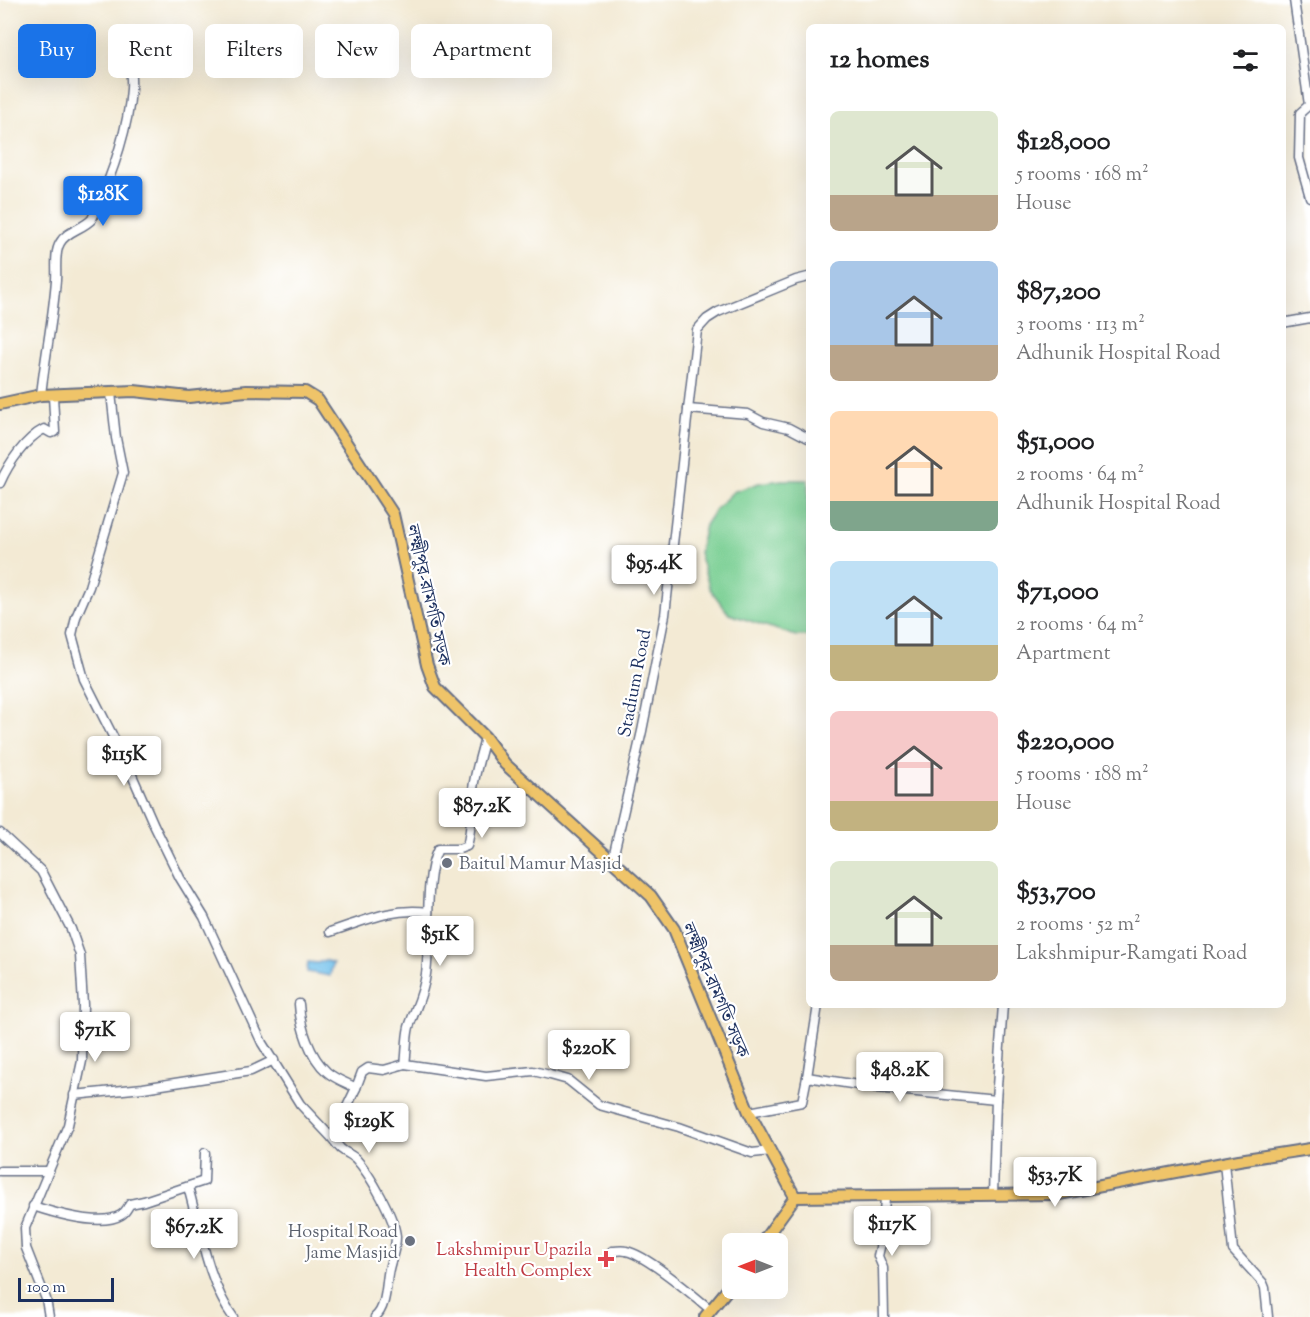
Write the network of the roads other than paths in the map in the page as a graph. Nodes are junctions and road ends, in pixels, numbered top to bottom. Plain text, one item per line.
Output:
1 (1294, 0) edge
2 (1307, 65) edge
3 (130, 78) edge
4 (1310, 196) edge
5 (806, 278) edge
6 (1310, 318) edge
7 (1286, 322) edge
8 (111, 393) junction
9 (41, 395) junction
10 (53, 396) junction
11 (0, 404) edge
12 (688, 409) junction
13 (806, 437) edge
14 (0, 483) edge
15 (485, 738) junction
16 (0, 833) edge
17 (612, 862) junction
18 (428, 912) junction
19 (330, 932) dead end
20 (299, 1004) dead end
21 (818, 1008) edge
22 (1003, 1008) edge
23 (270, 1062) junction
24 (405, 1064) junction
25 (807, 1077) junction
26 (357, 1088) junction
27 (74, 1095) junction
28 (996, 1100) junction
29 (749, 1112) junction
30 (332, 1138) junction
31 (1310, 1149) edge
32 (771, 1151) junction
33 (205, 1153) dead end
34 (1224, 1163) junction
35 (0, 1172) edge
36 (49, 1172) junction
37 (188, 1187) junction
38 (993, 1194) junction
39 (885, 1196) junction
40 (795, 1197) junction
41 (33, 1206) junction
42 (769, 1233) edge
43 (612, 1251) dead end
44 (722, 1296) edge
45 (708, 1313) edge
46 (49, 1317) edge
47 (233, 1317) edge
48 (375, 1317) edge
49 (884, 1317) edge
50 (1268, 1317) edge

1 - 2 street
2 - 4 street
3 - 9 street
5 - 12 street, Stadium Road
6 - 7 street
8 - 10 main road, লক্ষ্মীপুর-রামগতি সড়ক
8 - 15 main road, লক্ষ্মীপুর-রামগতি সড়ক
8 - 23 street
9 - 10 main road, লক্ষ্মীপুর-রামগতি সড়ক
9 - 11 main road, লক্ষ্মীপুর-রামগতি সড়ক
10 - 14 street
12 - 13 street
12 - 17 street, Stadium Road
15 - 17 main road, লক্ষ্মীপুর-রামগতি সড়ক
15 - 18 street
16 - 27 street
17 - 29 main road, লক্ষ্মীপুর-রামগতি সড়ক
18 - 19 street
18 - 24 street
20 - 26 street
21 - 25 street
22 - 28 street
23 - 27 street
23 - 30 street
24 - 26 street
24 - 32 street
25 - 28 street
25 - 29 street
26 - 30 street
27 - 36 street
28 - 38 street
29 - 32 main road, লক্ষ্মীপুর-রামগতি সড়ক
30 - 48 street
31 - 34 main road
32 - 40 main road, লক্ষ্মীপুর-রামগতি সড়ক
33 - 37 street
34 - 38 main road
34 - 50 street
35 - 36 street
36 - 41 street
37 - 41 street
37 - 47 street
38 - 39 main road
39 - 40 main road
39 - 49 street
40 - 42 main road
41 - 46 street
43 - 45 street
44 - 45 main road

